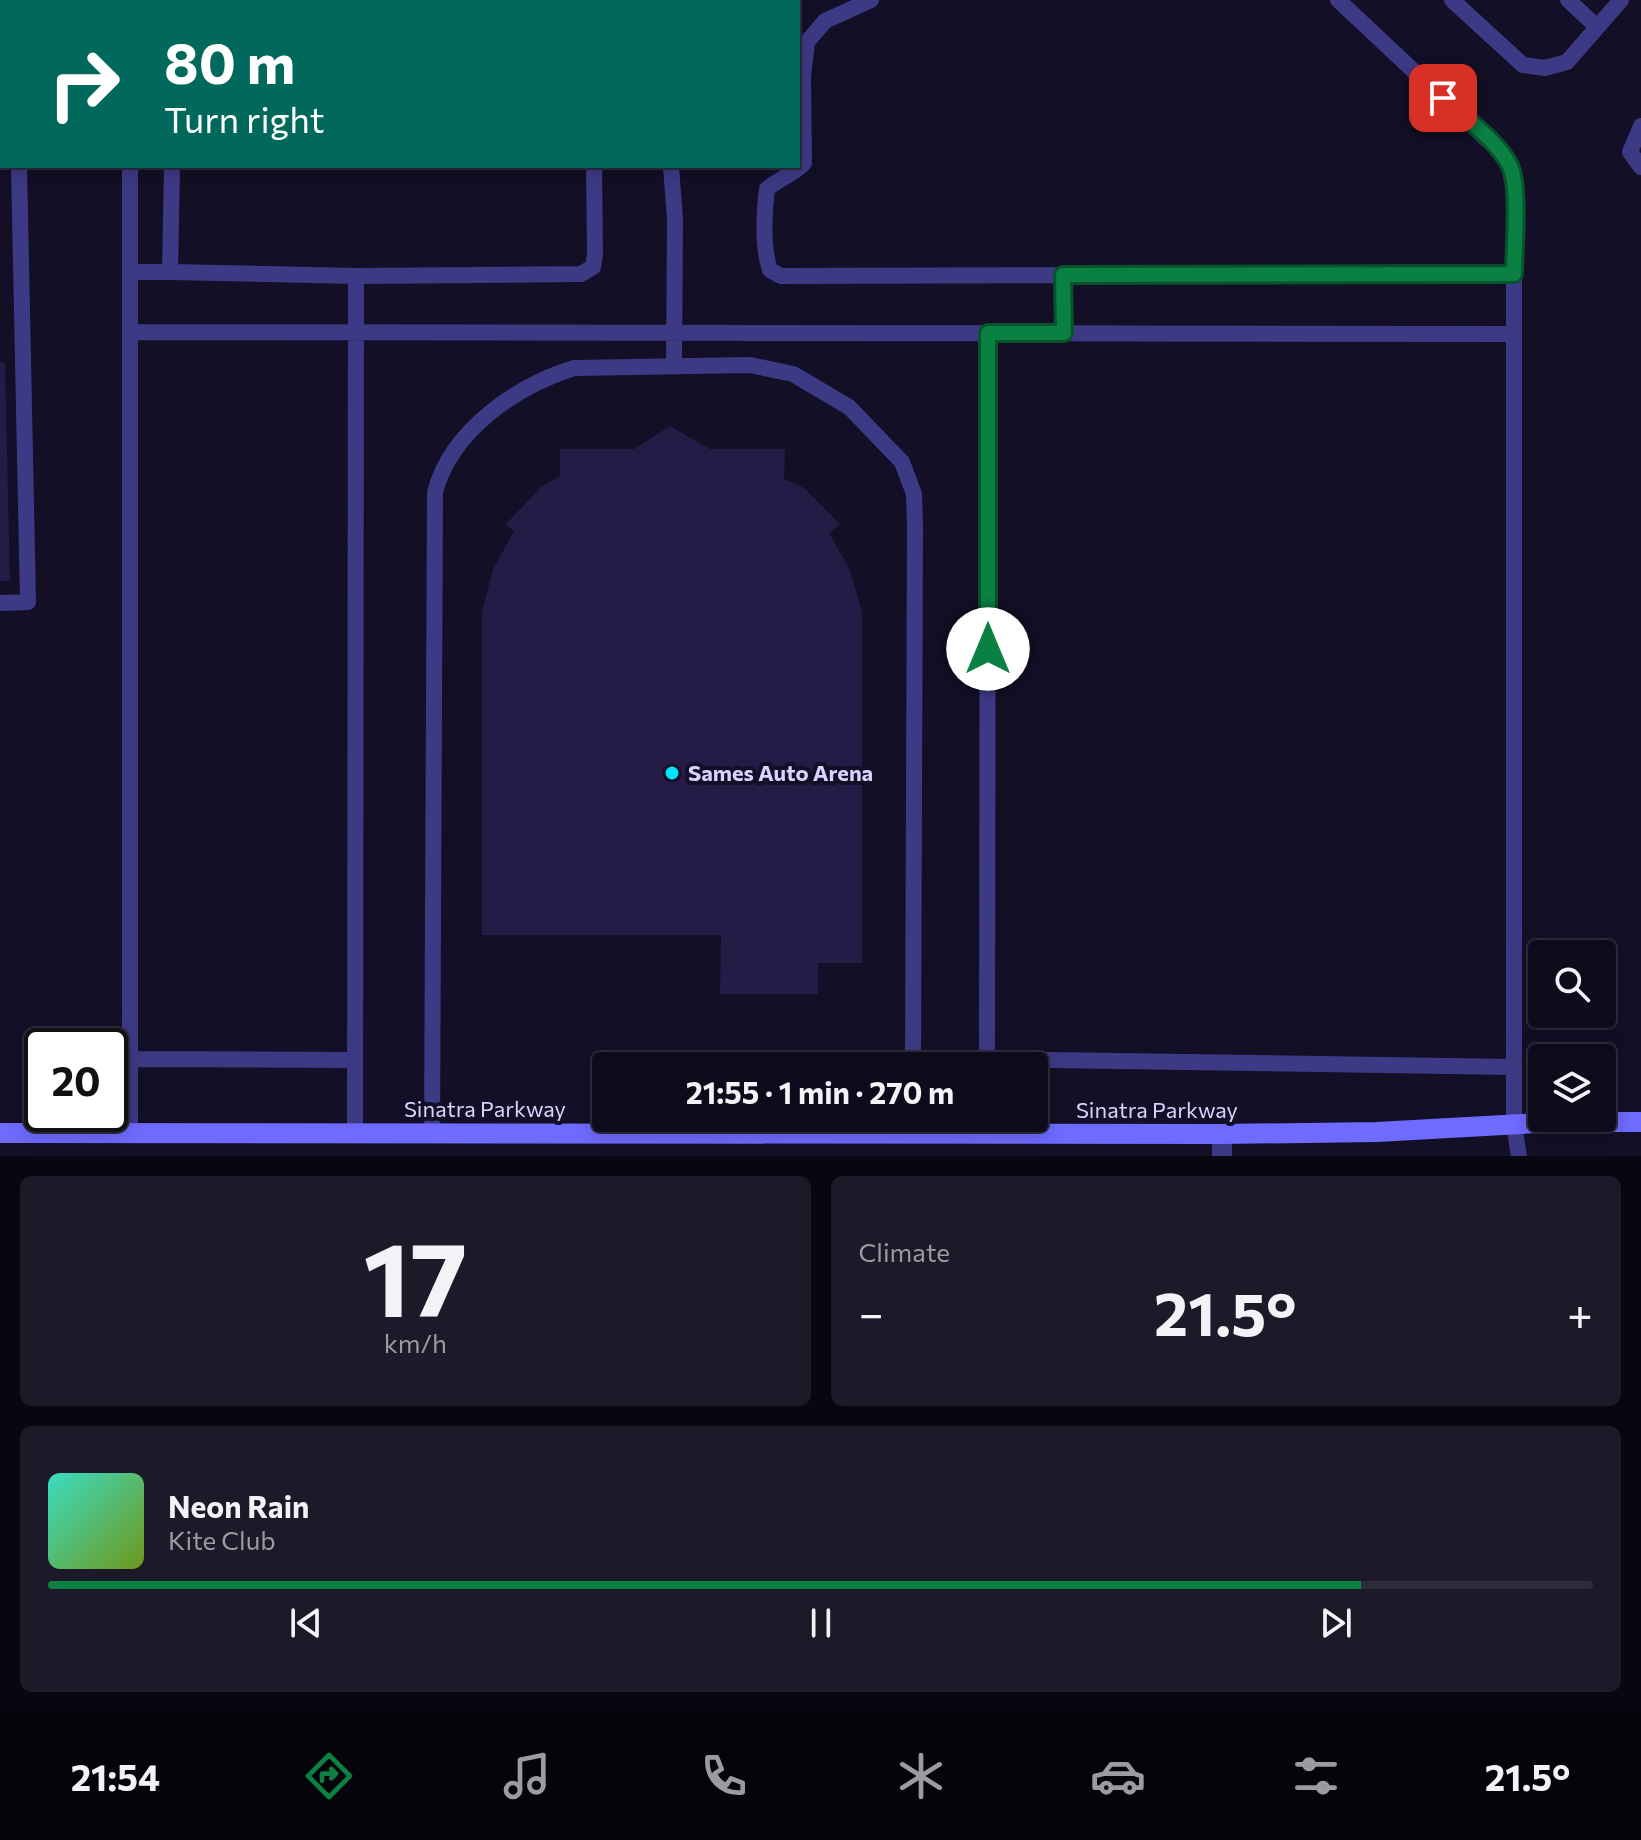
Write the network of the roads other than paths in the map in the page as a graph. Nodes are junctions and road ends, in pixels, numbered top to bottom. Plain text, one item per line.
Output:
1 (871, 0) edge
2 (1338, 0) edge
3 (1452, 0) edge
4 (1568, 0) edge
5 (1621, 0) edge
6 (1597, 27) junction
7 (1641, 126) edge
8 (800, 167) edge
9 (1641, 167) edge
10 (19, 168) edge
11 (130, 168) edge
12 (172, 168) edge
13 (594, 168) edge
14 (671, 168) edge
15 (799, 168) edge
16 (130, 272) junction
17 (170, 272) junction
18 (1514, 274) junction
19 (1063, 275) junction
20 (356, 276) junction
21 (130, 332) junction
22 (355, 332) junction
23 (674, 333) junction
24 (988, 333) junction
25 (1064, 333) junction
26 (1514, 334) junction
27 (674, 366) junction
28 (0, 603) edge
29 (913, 1052) edge
30 (987, 1052) edge
31 (130, 1059) junction
32 (355, 1060) junction
33 (1048, 1063) edge
34 (1514, 1067) junction
35 (1641, 1122) edge
36 (1514, 1125) junction
37 (1048, 1128) edge
38 (592, 1131) edge
39 (0, 1133) edge
40 (130, 1133) junction
41 (355, 1133) junction
42 (432, 1133) junction
43 (1222, 1134) junction
44 (1222, 1156) edge
45 (1519, 1156) edge

1 - 8 lane
2 - 18 lane
3 - 6 lane
4 - 6 lane
5 - 6 lane
7 - 9 lane
10 - 28 lane
11 - 16 lane
12 - 17 lane
13 - 20 lane
14 - 23 lane
15 - 19 lane
16 - 17 lane
16 - 21 lane
17 - 20 lane
18 - 19 lane
18 - 26 lane
19 - 25 lane
20 - 22 lane
21 - 22 lane
21 - 31 lane
22 - 23 lane
22 - 32 lane
23 - 24 lane
23 - 27 lane
24 - 25 lane
24 - 30 lane
25 - 26 lane
26 - 34 lane
27 - 29 lane
27 - 42 lane
31 - 32 lane
31 - 40 lane
32 - 41 lane
33 - 34 lane
34 - 36 lane
35 - 36 street, Sinatra Parkway
36 - 43 street, Sinatra Parkway
36 - 45 lane
37 - 43 street, Sinatra Parkway
38 - 42 street, Sinatra Parkway
39 - 40 street, Sinatra Parkway
40 - 41 street, Sinatra Parkway
41 - 42 street, Sinatra Parkway
43 - 44 street

